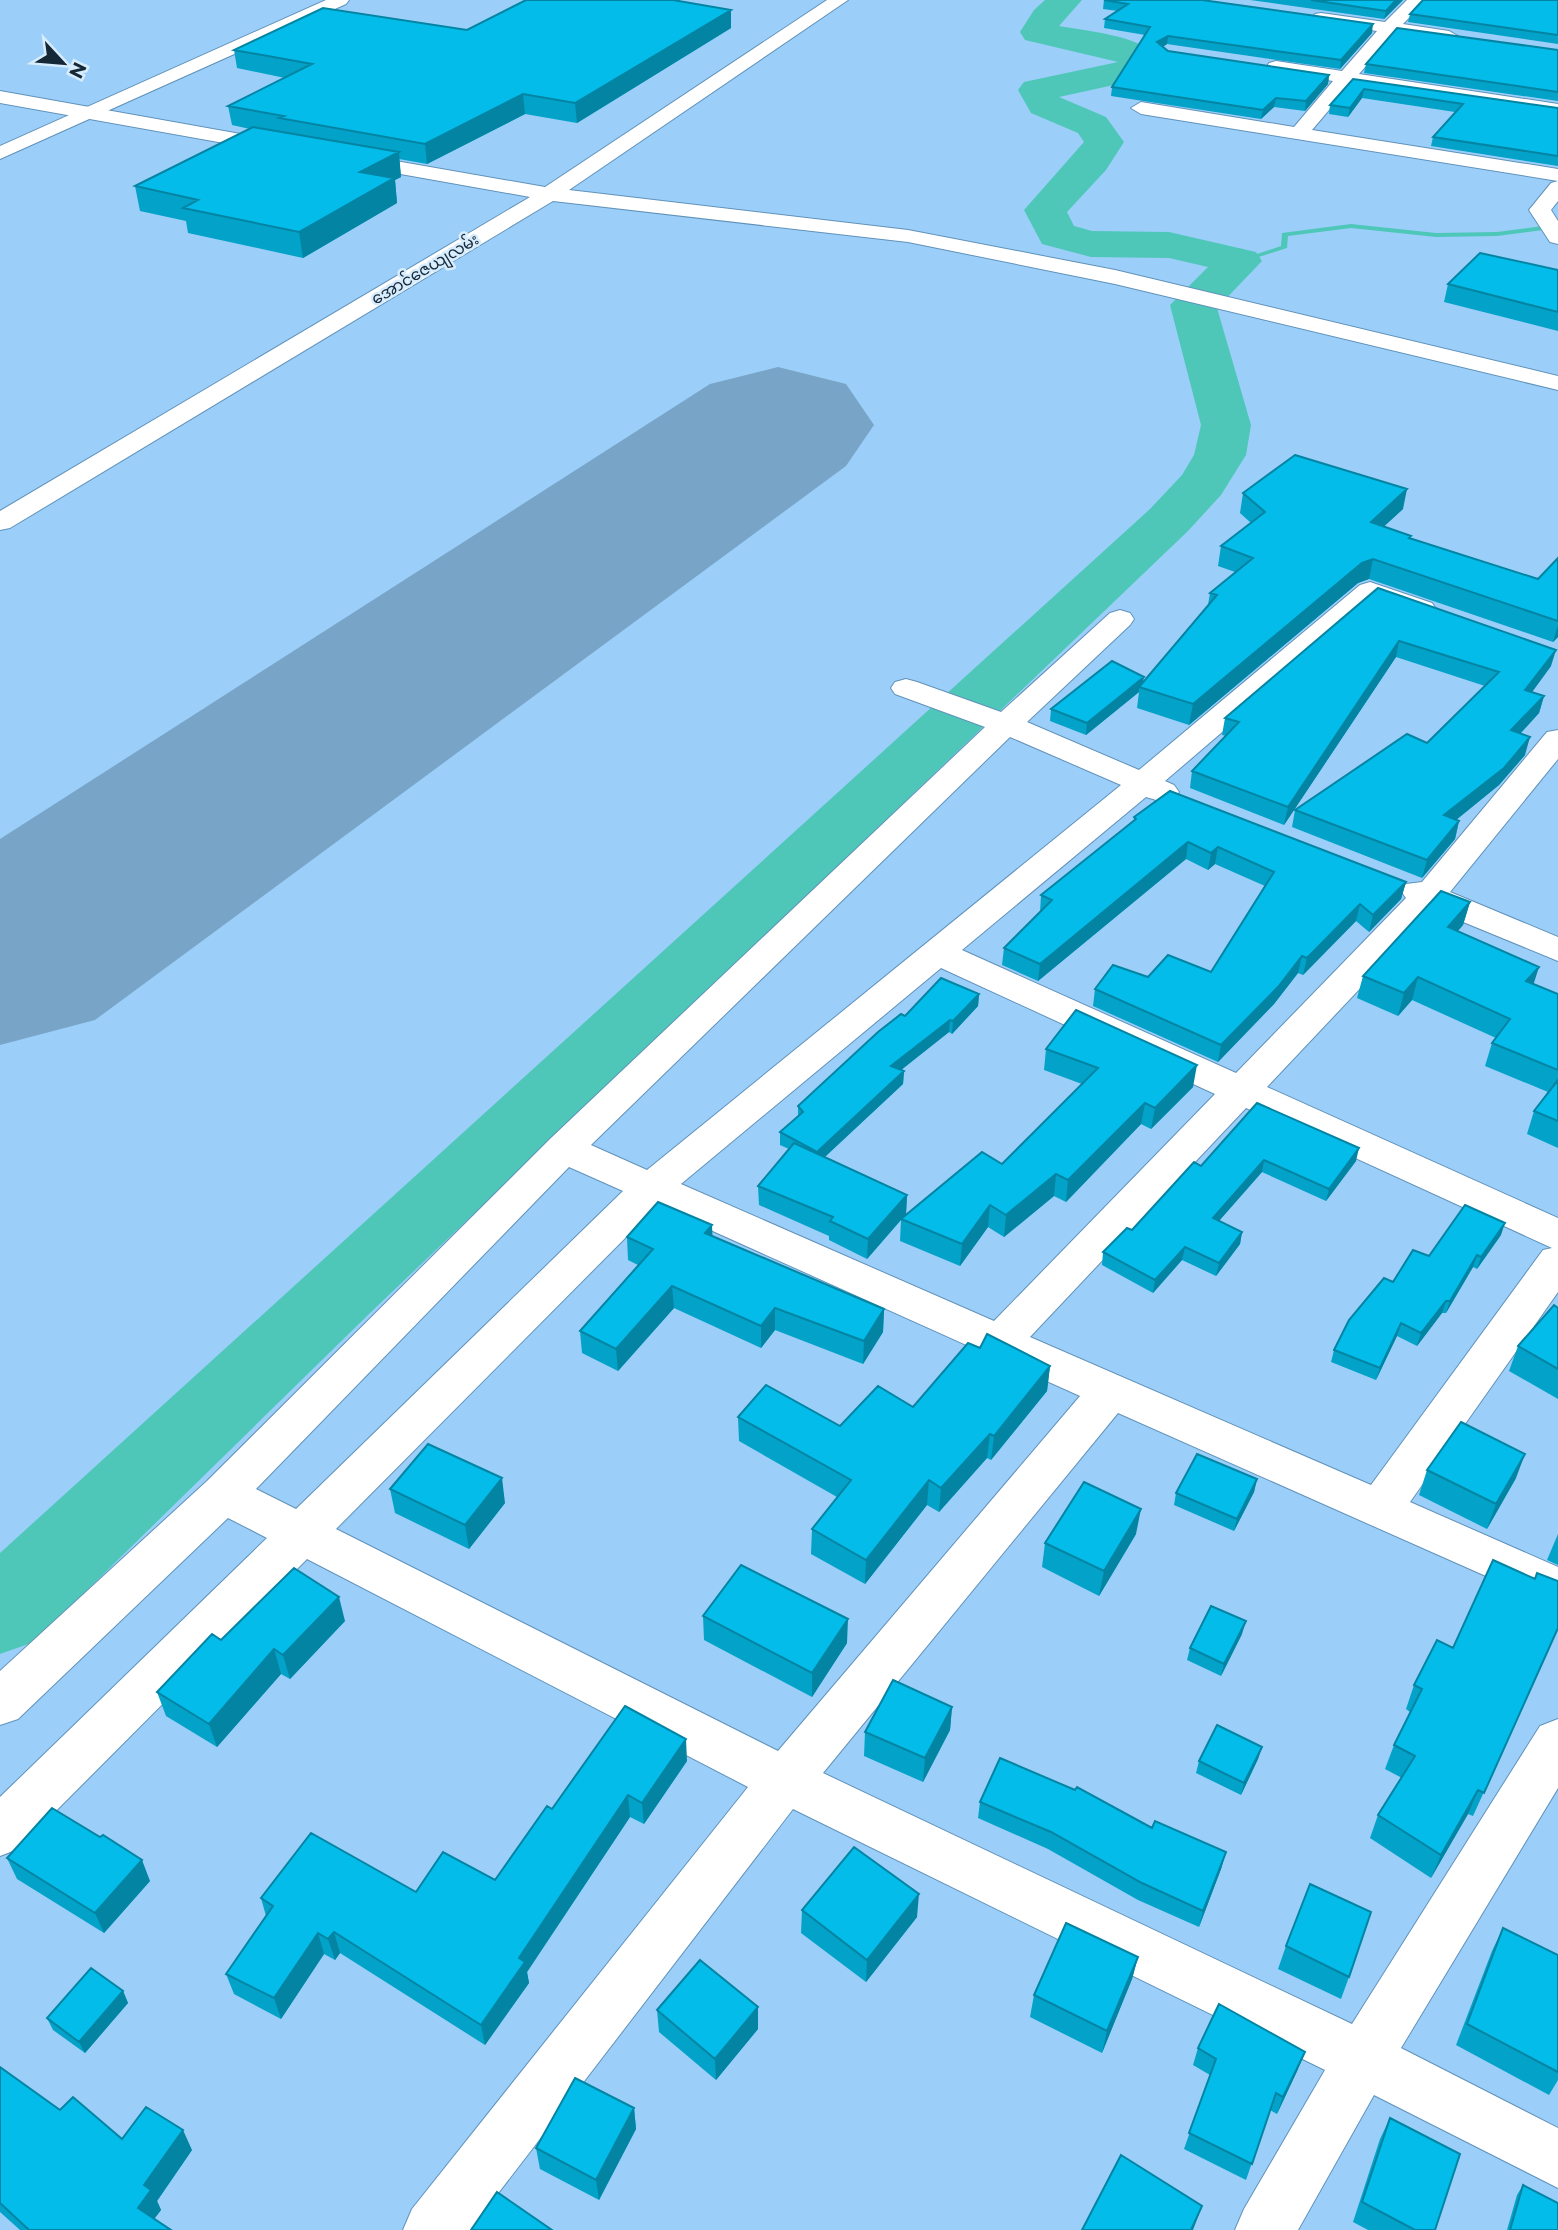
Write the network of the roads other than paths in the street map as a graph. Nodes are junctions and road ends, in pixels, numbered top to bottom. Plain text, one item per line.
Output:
1 (340, 0) edge
2 (839, 0) edge
3 (1417, 0) edge
4 (1299, 15) edge
5 (1390, 27) junction
6 (1468, 39) edge
7 (1263, 65) edge
8 (1346, 77) junction
9 (0, 97) edge
10 (1141, 108) dead end
11 (1558, 110) edge
12 (84, 113) junction
13 (1298, 134) junction
14 (303, 151) edge
15 (0, 153) edge
16 (330, 156) edge
17 (1558, 176) edge
18 (1558, 187) edge
19 (549, 194) junction
20 (1553, 230) edge
21 (1558, 383) edge
22 (0, 522) edge
23 (1120, 619) dead end
24 (1458, 622) edge
25 (906, 688) dead end
26 (1006, 724) junction
27 (1558, 739) edge
28 (1142, 784) junction
29 (1194, 804) edge
30 (1390, 880) edge
31 (1429, 895) junction
32 (1558, 950) edge
33 (937, 952) junction
34 (1242, 1091) junction
35 (564, 1149) junction
36 (651, 1188) junction
37 (1558, 1235) edge
38 (1558, 1261) edge
39 (1000, 1341) junction
40 (1111, 1390) junction
41 (223, 1494) junction
42 (1380, 1508) junction
43 (300, 1535) junction
44 (1558, 1588) edge
45 (0, 1703) edge
46 (1558, 1742) edge
47 (785, 1780) junction
48 (0, 1832) edge
49 (1363, 2059) junction
50 (1558, 2159) edge
51 (433, 2230) edge
52 (1265, 2230) edge

1 - 12 street
2 - 19 street, အောင်ဇေယျလမ်း
3 - 5 street
4 - 5 street
5 - 6 street
5 - 8 street
7 - 8 street
8 - 11 street
8 - 13 street
9 - 12 street
10 - 13 street
12 - 14 street
12 - 15 street
13 - 17 street
16 - 19 street
18 - 20 street
19 - 21 street
19 - 22 street, အောင်ဇေယျလမ်း
23 - 26 street
24 - 28 street
25 - 26 street
26 - 28 street
26 - 35 street
27 - 31 street
28 - 29 street
28 - 33 street
30 - 31 street
31 - 32 street
31 - 34 street
33 - 34 street
33 - 36 street
34 - 37 street
34 - 39 street
35 - 36 street
35 - 41 street
36 - 39 street
36 - 43 street
38 - 42 street
39 - 40 street
40 - 42 street
40 - 47 street
41 - 43 street
41 - 45 street
42 - 44 street
43 - 47 street
43 - 48 street
46 - 49 street
47 - 49 street
47 - 51 street
49 - 50 street
49 - 52 street

